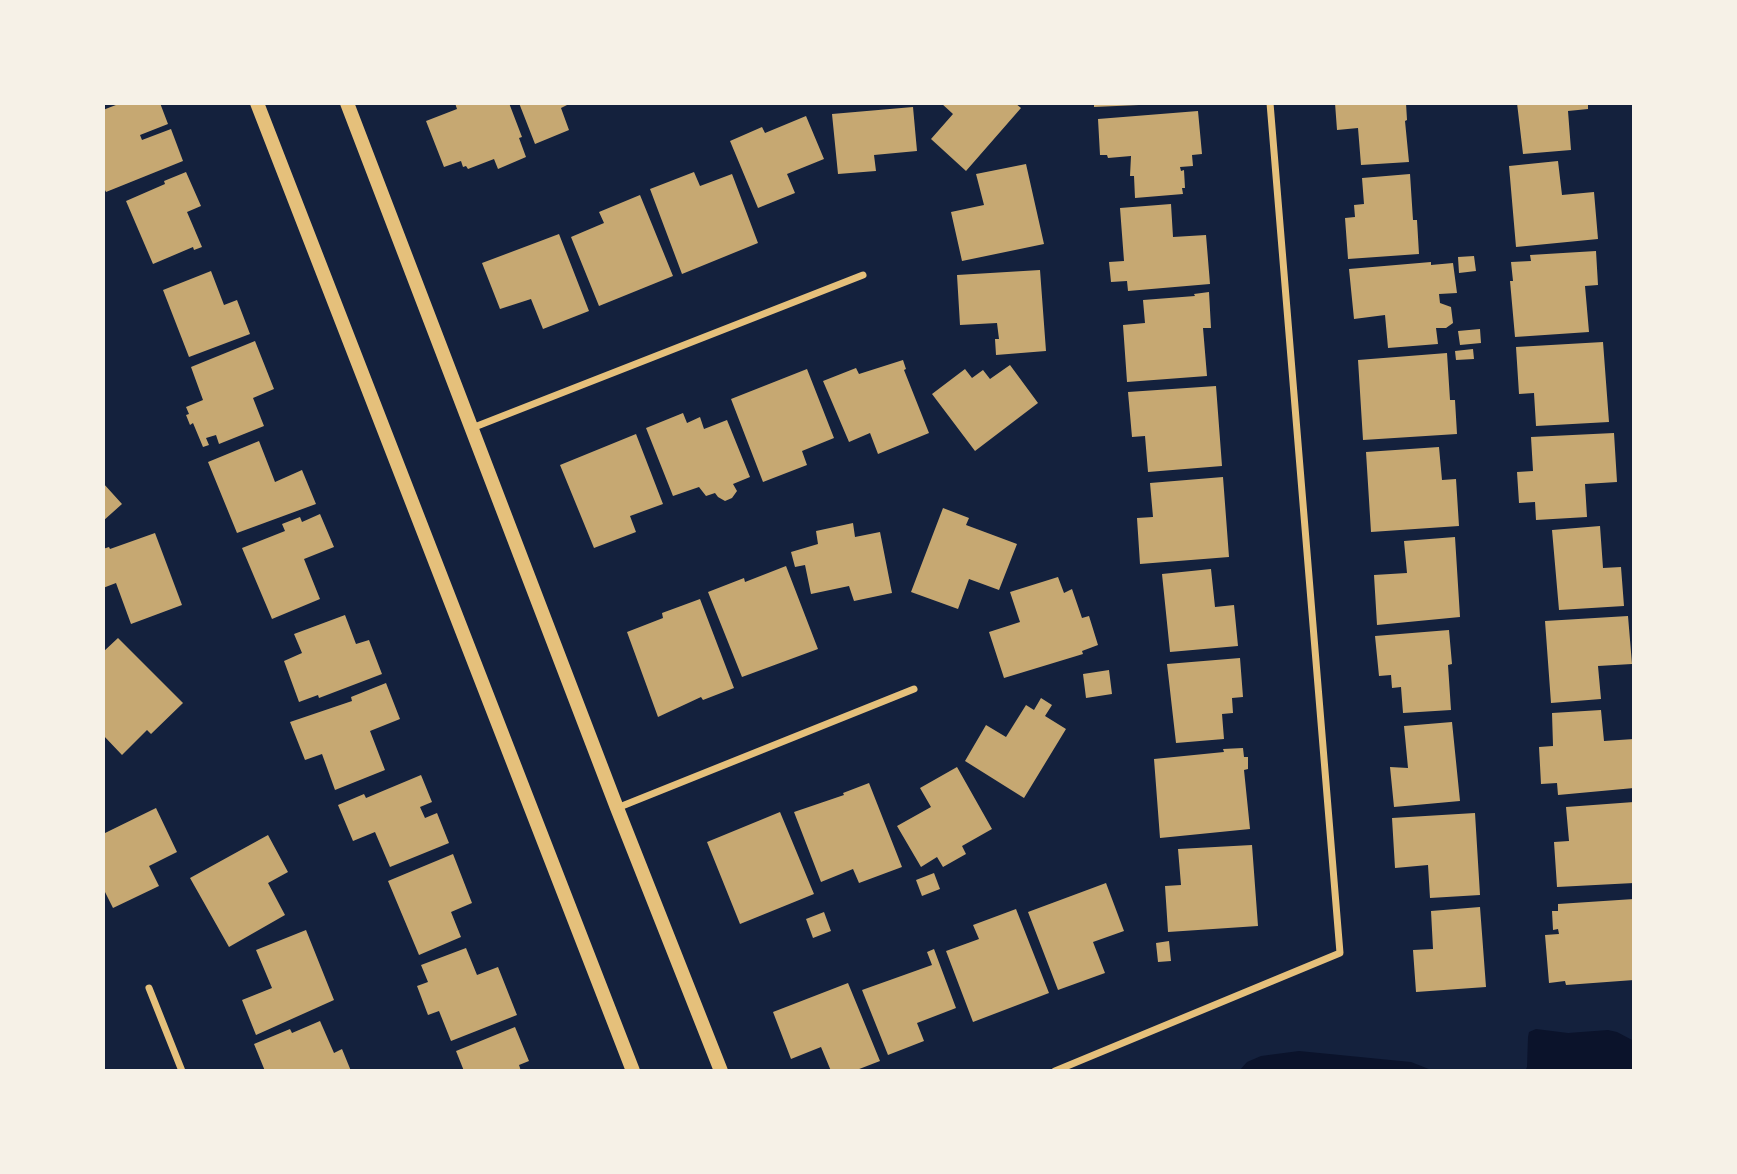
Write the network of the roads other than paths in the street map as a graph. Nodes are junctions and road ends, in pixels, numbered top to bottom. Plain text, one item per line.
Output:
1 (257, 103) edge
2 (346, 103) edge
3 (1270, 103) edge
4 (863, 275) dead end
5 (472, 428) junction
6 (914, 689) dead end
7 (617, 808) junction
8 (149, 988) dead end
9 (182, 1071) edge
10 (633, 1071) edge
11 (721, 1071) edge
12 (1055, 1071) edge

1 - 10 main road
2 - 5 main road
3 - 12 street
4 - 5 street
5 - 7 main road
6 - 7 street
7 - 11 main road
8 - 9 street

